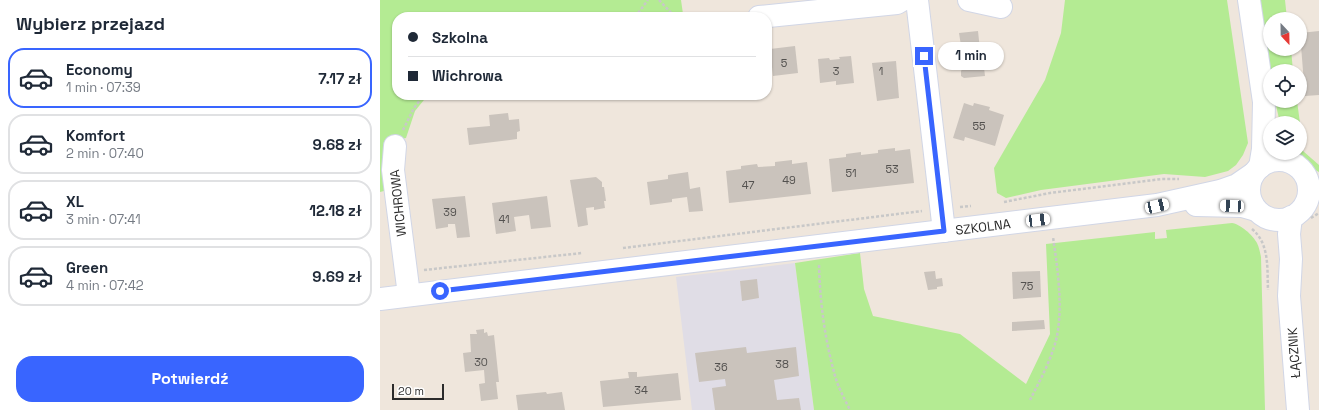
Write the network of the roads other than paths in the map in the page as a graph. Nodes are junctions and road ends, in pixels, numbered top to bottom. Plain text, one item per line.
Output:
1 (902, 0) edge
2 (917, 0) edge
3 (969, 0) edge
4 (1249, 0) edge
5 (1001, 7) dead end
6 (772, 16) edge
7 (1263, 95) edge
8 (1264, 108) edge
9 (395, 146) road end
10 (1278, 160) edge
11 (1290, 160) edge
12 (1257, 170) junction
13 (1312, 177) edge
14 (1157, 206) junction
15 (1289, 210) edge
16 (944, 231) junction
17 (409, 295) junction
18 (380, 299) edge
19 (1298, 410) edge

1 - 6 street
2 - 16 street
3 - 5 street
4 - 7 street
8 - 12 street
9 - 17 street, WICHROWA
10 - 12 street
11 - 13 street
12 - 14 street, SZKOLNA
12 - 15 street
13 - 15 street
14 - 15 street, SZKOLNA
14 - 16 street, SZKOLNA
15 - 19 street, ŁĄCZNIK
16 - 17 street, SZKOLNA
17 - 18 street, SZKOLNA

